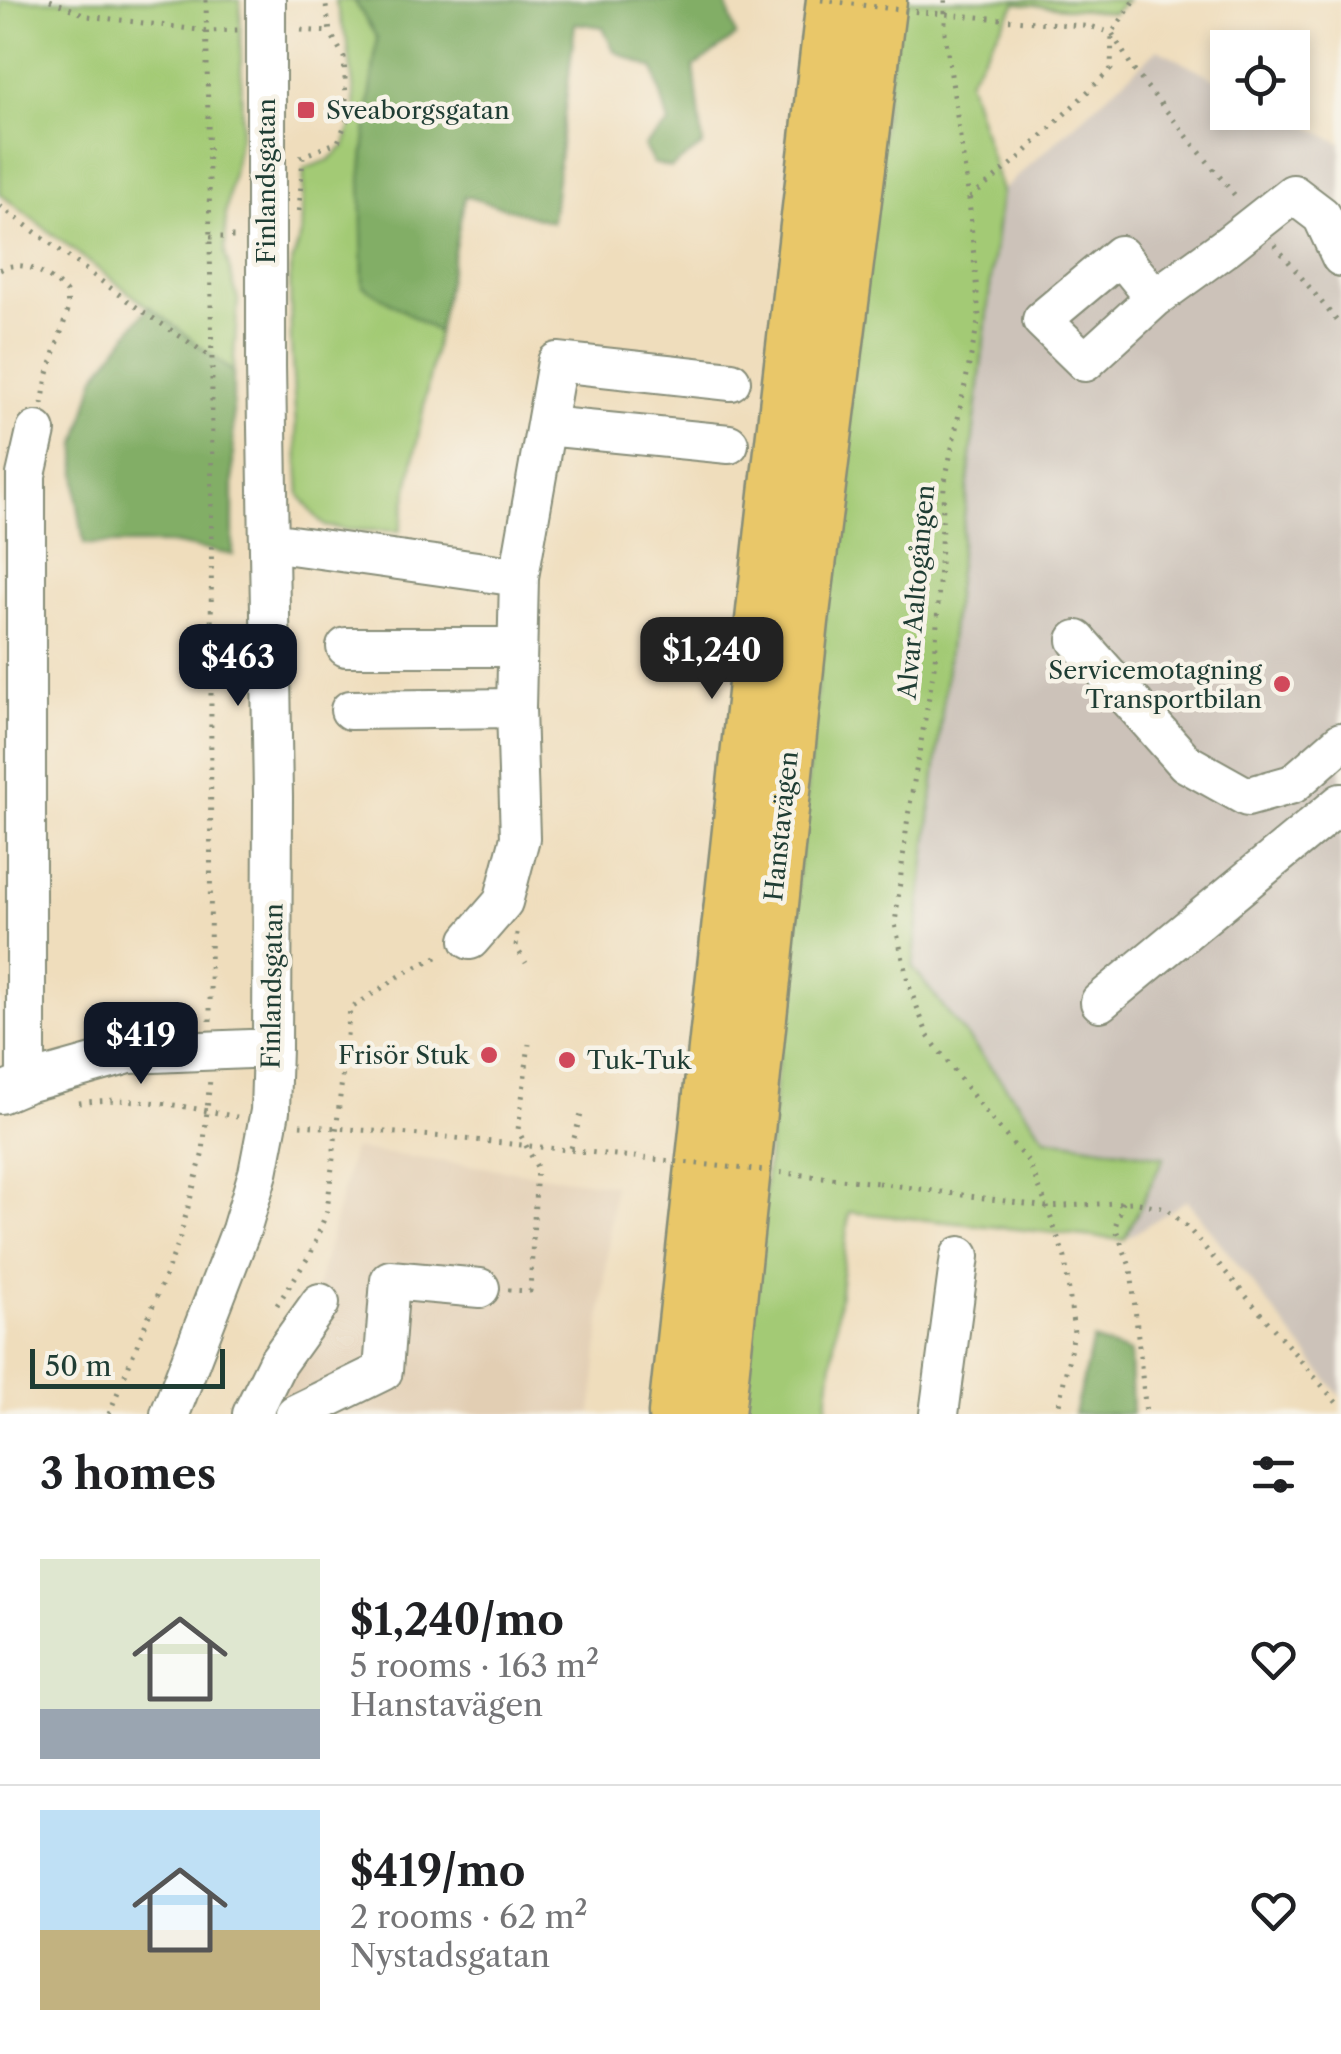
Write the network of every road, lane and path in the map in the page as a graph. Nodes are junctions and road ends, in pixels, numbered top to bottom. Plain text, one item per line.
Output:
1 (50, 0) edge
2 (206, 0) edge
3 (325, 0) edge
4 (821, 0) edge
5 (832, 0) edge
6 (882, 0) edge
7 (945, 0) edge
8 (1135, 0) edge
9 (256, 15) edge
10 (206, 30) junction
11 (301, 30) dead end
12 (330, 32) junction
13 (1112, 33) junction
14 (266, 152) junction
15 (968, 199) junction
16 (1, 210) edge
17 (1256, 221) junction
18 (210, 237) junction
19 (236, 238) dead end
20 (1341, 257) edge
21 (0, 270) edge
22 (1156, 298) dead end
23 (1341, 326) edge
24 (211, 357) junction
25 (732, 381) dead end
26 (546, 426) junction
27 (36, 431) joint
28 (729, 444) dead end
29 (270, 542) junction
30 (519, 577) junction
31 (1077, 640) dead end
32 (346, 647) dead end
33 (516, 648) junction
34 (516, 708) junction
35 (350, 710) dead end
36 (1341, 742) edge
37 (1341, 804) edge
38 (470, 940) joint
39 (516, 947) dead end
40 (526, 963) dead end
41 (1100, 1002) dead end
42 (210, 1028) dead end
43 (529, 1044) dead end
44 (272, 1048) junction
45 (210, 1076) dead end
46 (13, 1088) edge
47 (75, 1104) dead end
48 (583, 1108) dead end
49 (208, 1111) junction
50 (249, 1119) dead end
51 (295, 1125) dead end
52 (337, 1128) junction
53 (570, 1148) junction
54 (1123, 1202) junction
55 (1047, 1206) junction
56 (960, 1256) dead end
57 (480, 1288) joint
58 (320, 1303) dead end
59 (273, 1311) dead end
60 (1341, 1408) edge
61 (109, 1414) edge
62 (170, 1414) edge
63 (252, 1414) edge
64 (295, 1414) edge
65 (674, 1414) edge
66 (719, 1414) edge
67 (939, 1414) edge
68 (1057, 1414) edge
69 (1146, 1414) edge

1 - 10 path
2 - 10 path
3 - 12 path
4 - 13 path, bridge
5 - 65 main road, Hanstavägen
6 - 66 main road, Hanstavägen
7 - 15 path, Alvar Aaltogången
8 - 13 path
9 - 10 path
9 - 14 street, Finlandsgatan
10 - 18 path
11 - 12 path
12 - 14 path
13 - 15 path
13 - 17 path
14 - 29 street, Finlandsgatan
15 - 55 path, Alvar Aaltogången
16 - 24 path
17 - 20 street
17 - 22 street
17 - 23 path
18 - 19 path
18 - 24 path
21 - 27 path
24 - 42 path
25 - 26 street
26 - 28 street
26 - 30 street
27 - 46 street
29 - 30 street
29 - 44 street, Finlandsgatan
30 - 33 street
31 - 36 street
32 - 33 street
33 - 34 street
34 - 35 street
34 - 38 street
37 - 41 street
38 - 52 path
39 - 40 path
43 - 57 path
44 - 46 street
44 - 62 street, Finlandsgatan
45 - 49 path
47 - 49 path
48 - 53 path
49 - 50 path
49 - 61 path
51 - 52 path
52 - 53 path, bridge
52 - 59 path
53 - 55 path, bridge
54 - 55 path
54 - 60 path
54 - 69 path
55 - 68 path, Alvar Aaltogången
56 - 67 street
57 - 64 street
58 - 63 street

